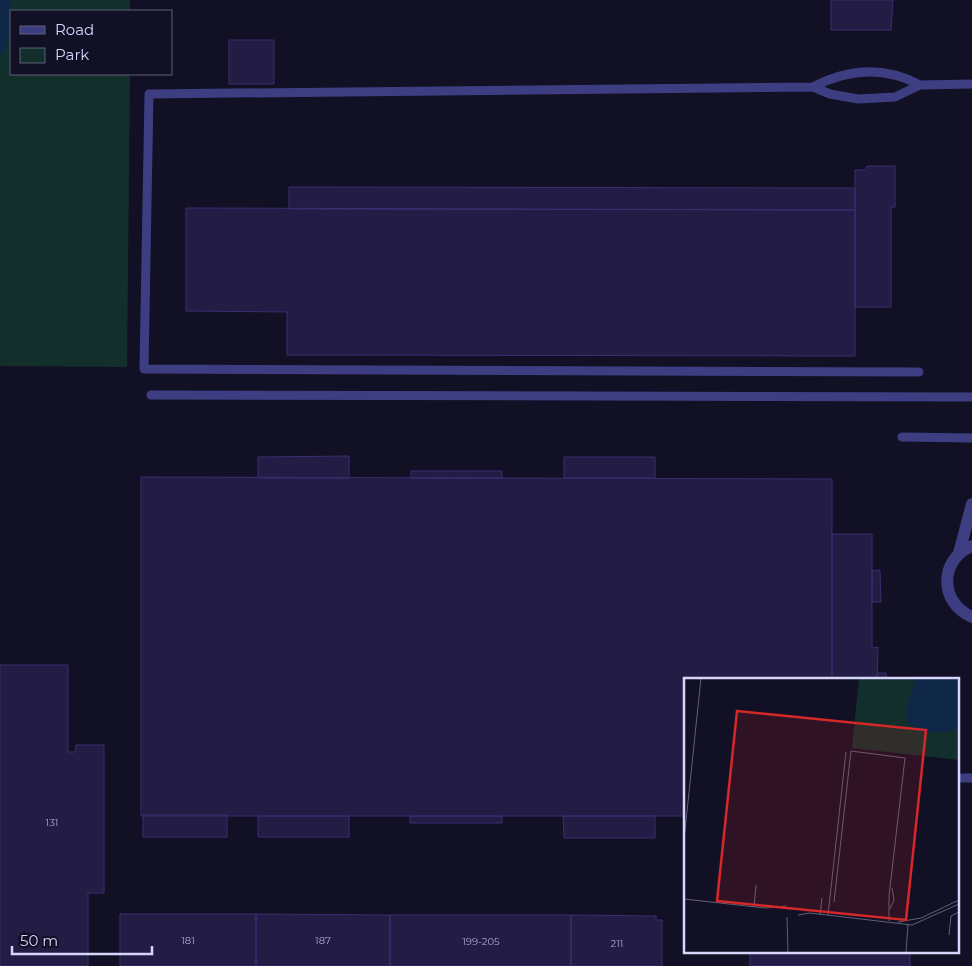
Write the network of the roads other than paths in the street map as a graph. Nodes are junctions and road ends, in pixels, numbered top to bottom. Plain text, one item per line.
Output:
1 (972, 84) edge
2 (920, 85) junction
3 (813, 87) junction
4 (919, 372) dead end
5 (151, 396) dead end
6 (972, 397) edge
7 (902, 437) dead end
8 (972, 438) edge
9 (972, 504) edge
10 (972, 546) edge
11 (959, 553) junction
12 (967, 614) edge
13 (972, 626) edge

1 - 2 lane
2 - 3 lane
2 - 3 lane
3 - 4 lane
5 - 6 lane
7 - 8 lane
9 - 11 street
10 - 11 street
11 - 12 street
12 - 13 street

